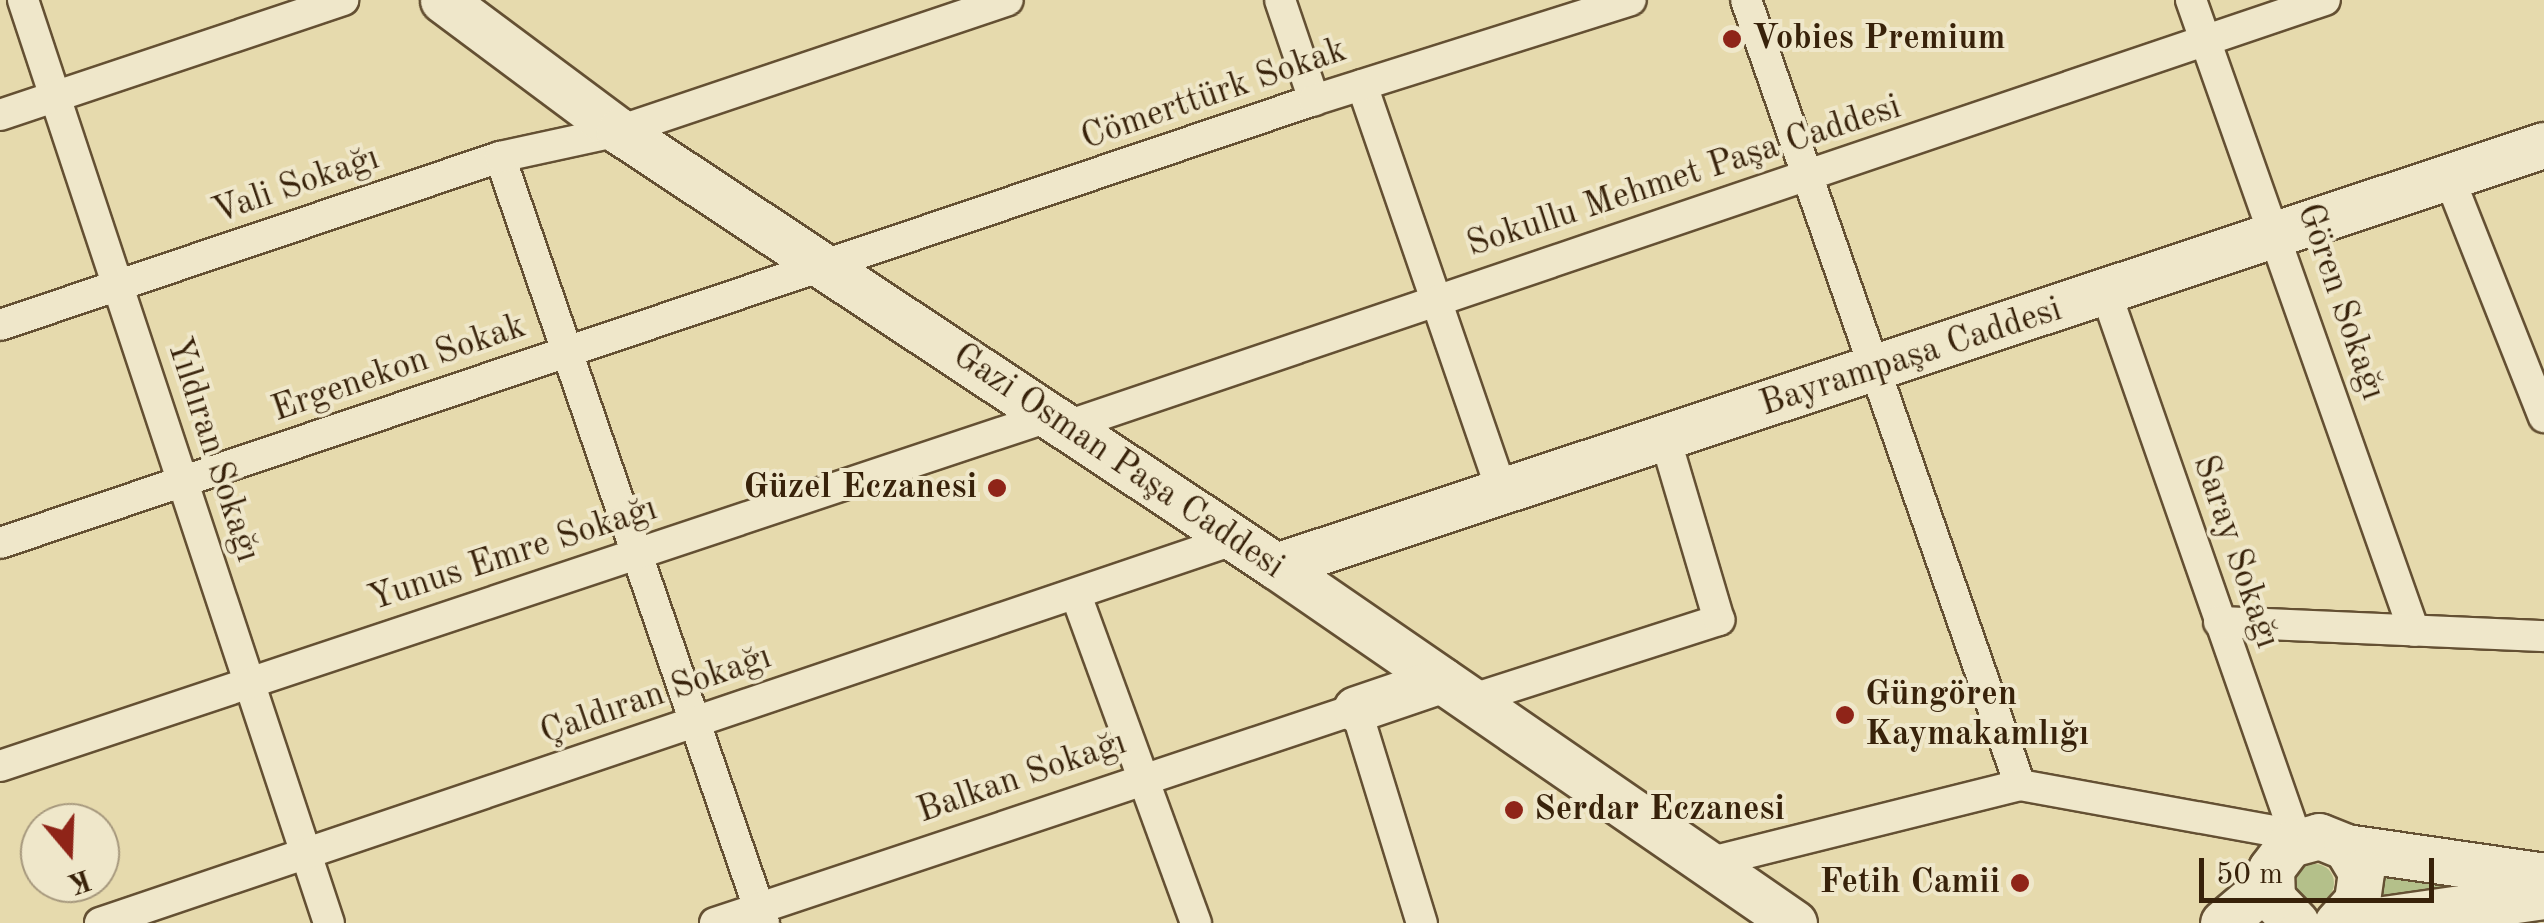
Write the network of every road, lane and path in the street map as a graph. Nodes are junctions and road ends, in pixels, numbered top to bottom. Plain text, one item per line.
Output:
1 (23, 0) edge
2 (342, 0) edge
3 (442, 0) edge
4 (1008, 0) edge
5 (1280, 0) edge
6 (1631, 0) edge
7 (1746, 0) edge
8 (2191, 0) edge
9 (2325, 0) edge
10 (2204, 42) junction
11 (1362, 84) junction
12 (55, 97) junction
13 (1314, 100) junction
14 (0, 115) edge
15 (619, 131) junction
16 (2544, 145) edge
17 (500, 157) junction
18 (1808, 178) junction
19 (2450, 180) junction
20 (2278, 236) junction
21 (822, 267) junction
22 (118, 285) junction
23 (2107, 296) junction
24 (1436, 298) junction
25 (0, 325) edge
26 (567, 352) junction
27 (1874, 368) junction
28 (2544, 417) edge
29 (1059, 421) junction
30 (1664, 438) junction
31 (182, 482) junction
32 (1501, 488) junction
33 (1236, 539) junction
34 (0, 543) edge
35 (637, 554) junction
36 (1276, 566) junction
37 (1076, 595) junction
38 (2219, 622) junction
39 (2414, 631) junction
40 (2544, 636) edge
41 (249, 683) junction
42 (1456, 690) junction
43 (1356, 708) junction
44 (695, 722) junction
45 (0, 766) edge
46 (1138, 778) junction
47 (2020, 784) junction
48 (2315, 839) junction
49 (306, 853) junction
50 (1707, 863) junction
51 (2544, 876) edge
52 (2544, 896) edge
53 (2284, 912) edge
54 (762, 916) edge
55 (100, 923) edge
56 (328, 923) edge
57 (715, 923) edge
58 (1196, 923) edge
59 (1422, 923) edge
60 (1794, 923) edge
61 (2223, 923) edge
62 (2337, 923) edge
63 (2356, 923) edge

1 - 12 street, Yıldıran Sokağı
2 - 12 street
3 - 15 street, Gazi Osman Paşa Caddesi
4 - 15 street, Vali Sokağı
5 - 13 street
6 - 11 street, Cömerttürk Sokak
7 - 18 street
8 - 10 street, Gören Sokağı
9 - 10 street, Sokullu Mehmet Paşa Caddesi
10 - 18 street, Sokullu Mehmet Paşa Caddesi
10 - 20 street, Gören Sokağı
11 - 13 street, Cömerttürk Sokak
11 - 24 street
12 - 14 street
12 - 22 street, Yıldıran Sokağı
13 - 21 street, Cömerttürk Sokak
15 - 17 street, Vali Sokağı
15 - 21 street, Gazi Osman Paşa Caddesi
16 - 19 street, Bayrampaşa Caddesi
17 - 22 street, Vali Sokağı
17 - 26 street
18 - 24 street, Sokullu Mehmet Paşa Caddesi
18 - 27 street
19 - 20 street, Bayrampaşa Caddesi
19 - 28 street
20 - 23 street, Bayrampaşa Caddesi
20 - 39 street, Gören Sokağı
21 - 26 street, Ergenekon Sokak
21 - 29 street, Gazi Osman Paşa Caddesi
22 - 25 street, Vali Sokağı
22 - 31 street, Yıldıran Sokağı
23 - 27 street, Bayrampaşa Caddesi
23 - 38 street, Saray Sokağı
24 - 29 street, Sokullu Mehmet Paşa Caddesi
24 - 32 street
26 - 31 street, Ergenekon Sokak
26 - 35 street
27 - 30 street, Bayrampaşa Caddesi
27 - 47 street
29 - 33 street, Gazi Osman Paşa Caddesi
29 - 35 street, Yunus Emre Sokağı
30 - 32 street, Bayrampaşa Caddesi
30 - 42 street
31 - 34 street, Ergenekon Sokak
31 - 41 street, Yıldıran Sokağı
32 - 36 street, Bayrampaşa Caddesi
33 - 36 street, Gazi Osman Paşa Caddesi
33 - 37 street, Çaldıran Sokağı
35 - 41 street, Yunus Emre Sokağı
35 - 44 street
36 - 42 street, Gazi Osman Paşa Caddesi
37 - 44 street, Çaldıran Sokağı
37 - 46 street
38 - 39 street
38 - 48 street, Saray Sokağı
39 - 40 street
41 - 45 street, Yunus Emre Sokağı
41 - 49 street, Yıldıran Sokağı
42 - 43 street
42 - 50 street, Gazi Osman Paşa Caddesi
43 - 46 street, Balkan Sokağı
43 - 59 street
44 - 49 street, Çaldıran Sokağı
44 - 54 street
46 - 54 street, Balkan Sokağı
46 - 58 street
47 - 48 street
47 - 50 street
48 - 51 street
48 - 53 street
48 - 62 street
49 - 55 street, Çaldıran Sokağı
49 - 56 street, Yıldıran Sokağı
50 - 60 street, Gazi Osman Paşa Caddesi
52 - 63 street
53 - 61 street
54 - 57 street, Balkan Sokağı

